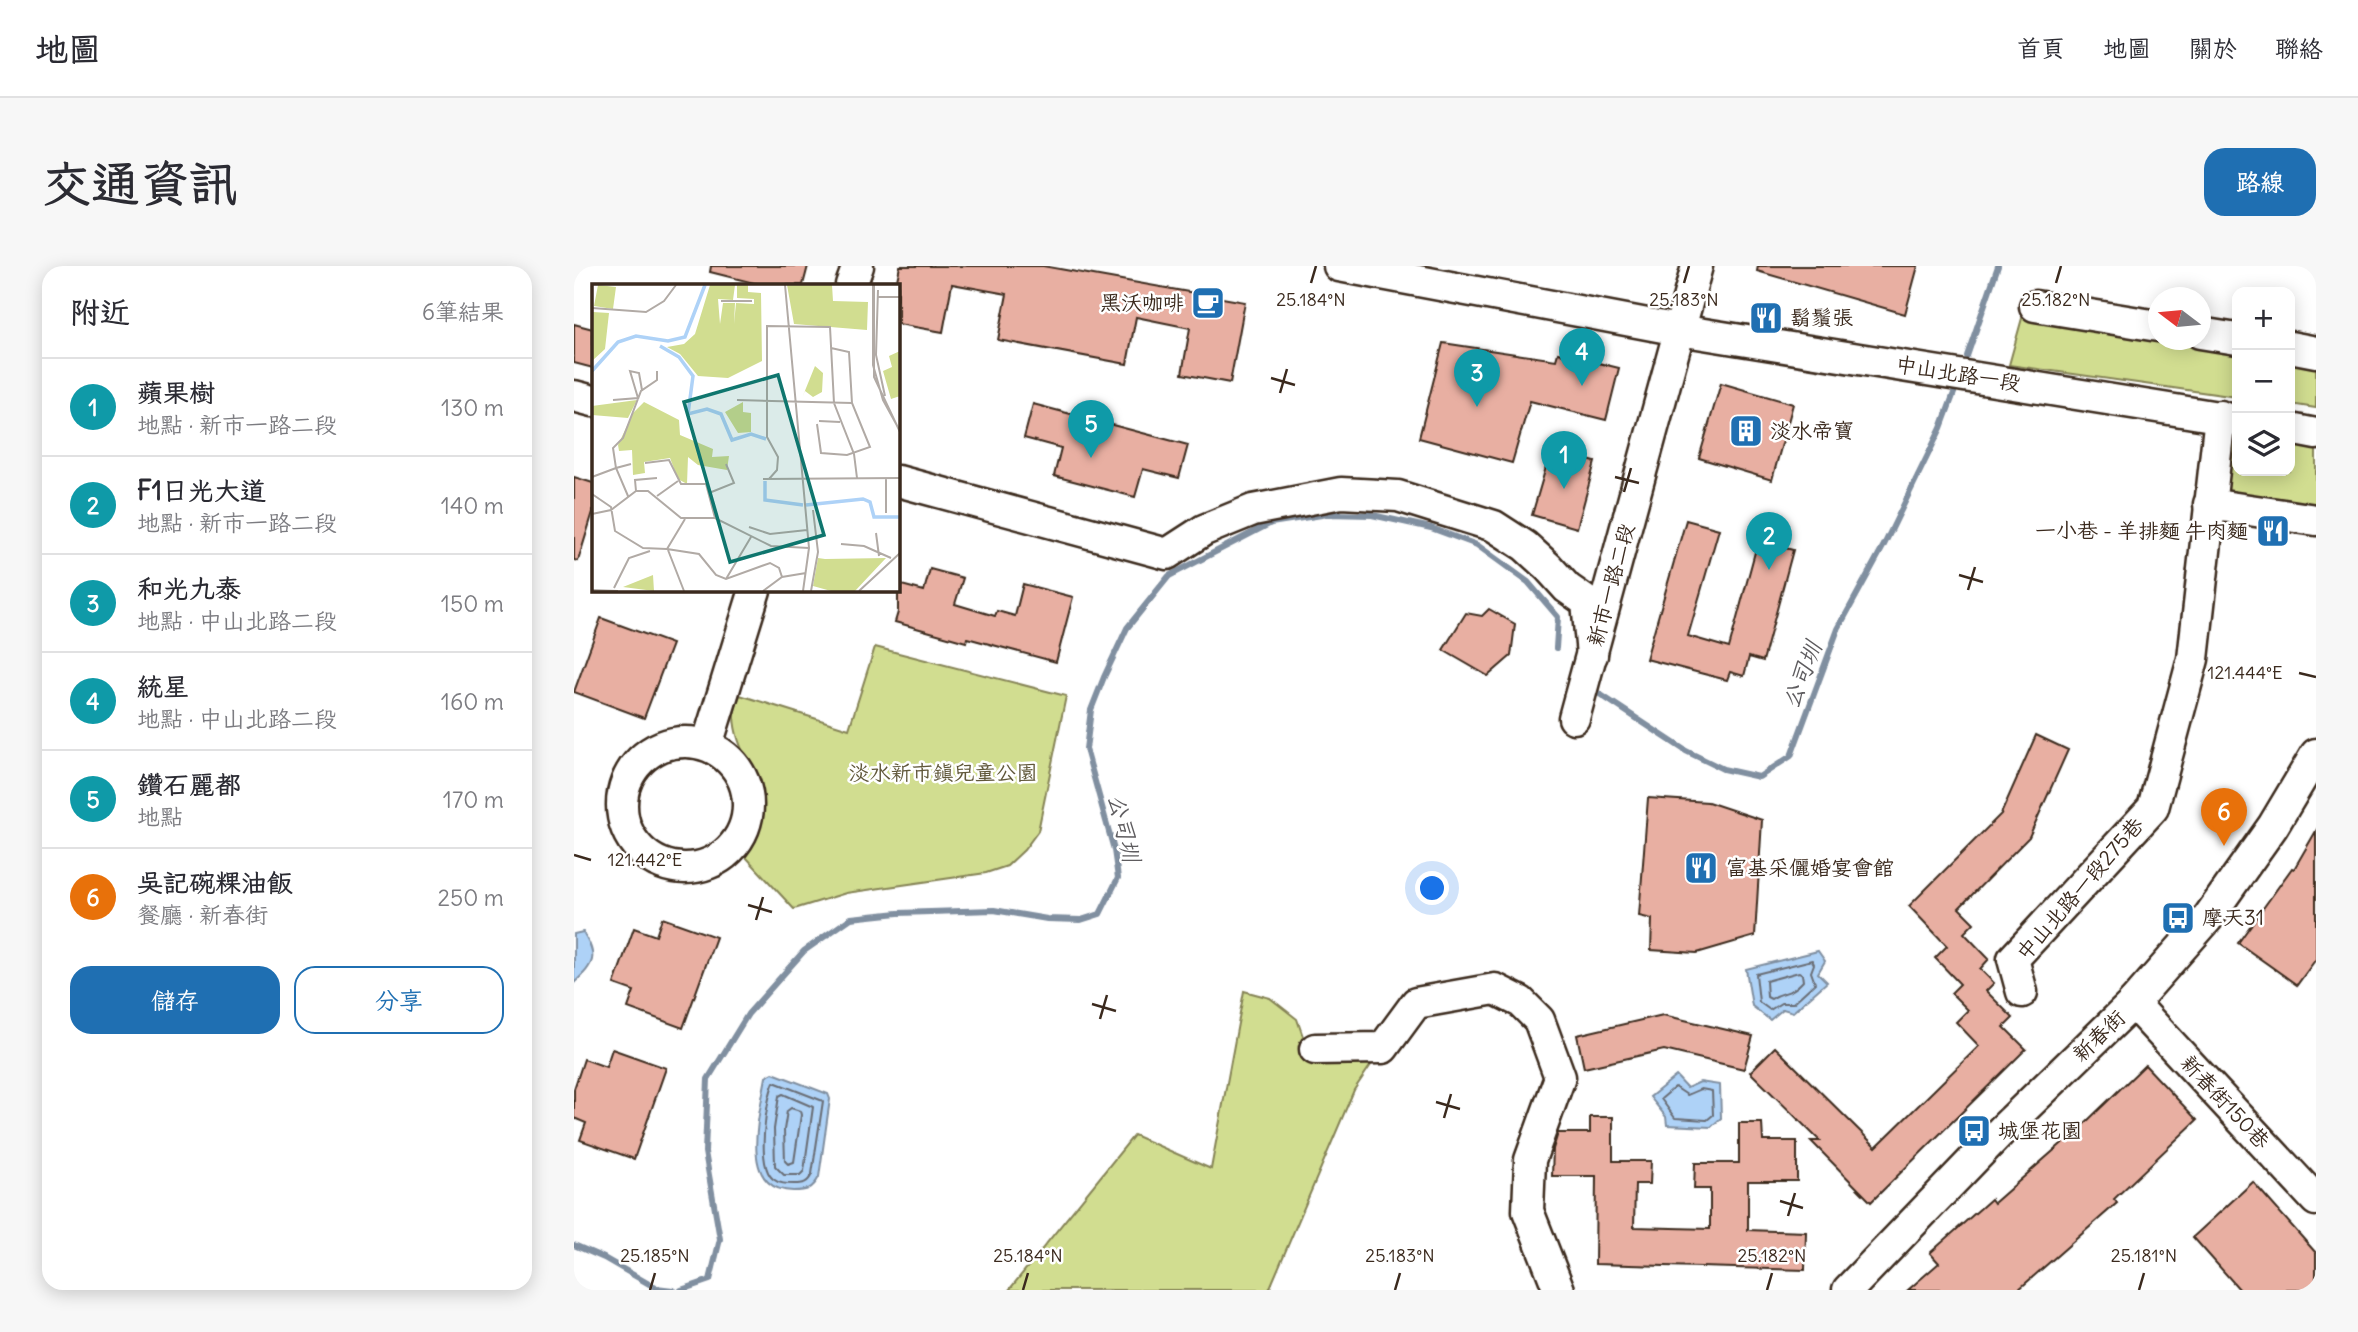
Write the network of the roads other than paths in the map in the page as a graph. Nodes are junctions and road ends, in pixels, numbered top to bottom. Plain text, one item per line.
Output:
1 (858, 266) edge
2 (1339, 266) edge
3 (1698, 266) edge
4 (851, 284) edge
5 (2035, 306) dead end
6 (2148, 324) edge
7 (1679, 330) junction
8 (2211, 335) edge
9 (2232, 338) edge
10 (2295, 348) edge
11 (2316, 352) edge
12 (574, 396) edge
13 (592, 401) edge
14 (2229, 418) edge
15 (2295, 430) edge
16 (2316, 434) edge
17 (900, 482) edge
18 (2209, 503) junction
19 (2316, 520) edge
20 (754, 592) edge
21 (1592, 655) junction
22 (1574, 718) dead end
23 (707, 745) junction
24 (2316, 754) edge
25 (2022, 992) dead end
26 (2133, 1003) junction
27 (1315, 1049) dead end
28 (2316, 1200) edge
29 (1559, 1290) edge
30 (1848, 1290) edge

1 - 4 street
2 - 7 street, 中山北路一段
3 - 7 street, 新市一路二段
5 - 6 street
7 - 14 street, 中山北路一段
7 - 21 street, 新市一路二段
8 - 9 street
10 - 11 street
12 - 13 street
14 - 18 street, 中山北路一段275巷
15 - 16 street
17 - 21 street
18 - 19 street
18 - 25 street, 中山北路一段275巷
20 - 23 street
21 - 22 street, 新市一路二段
23 - 23 street
24 - 26 street, 新春街
26 - 28 street, 新春街150巷
26 - 30 street, 新春街
27 - 29 street

